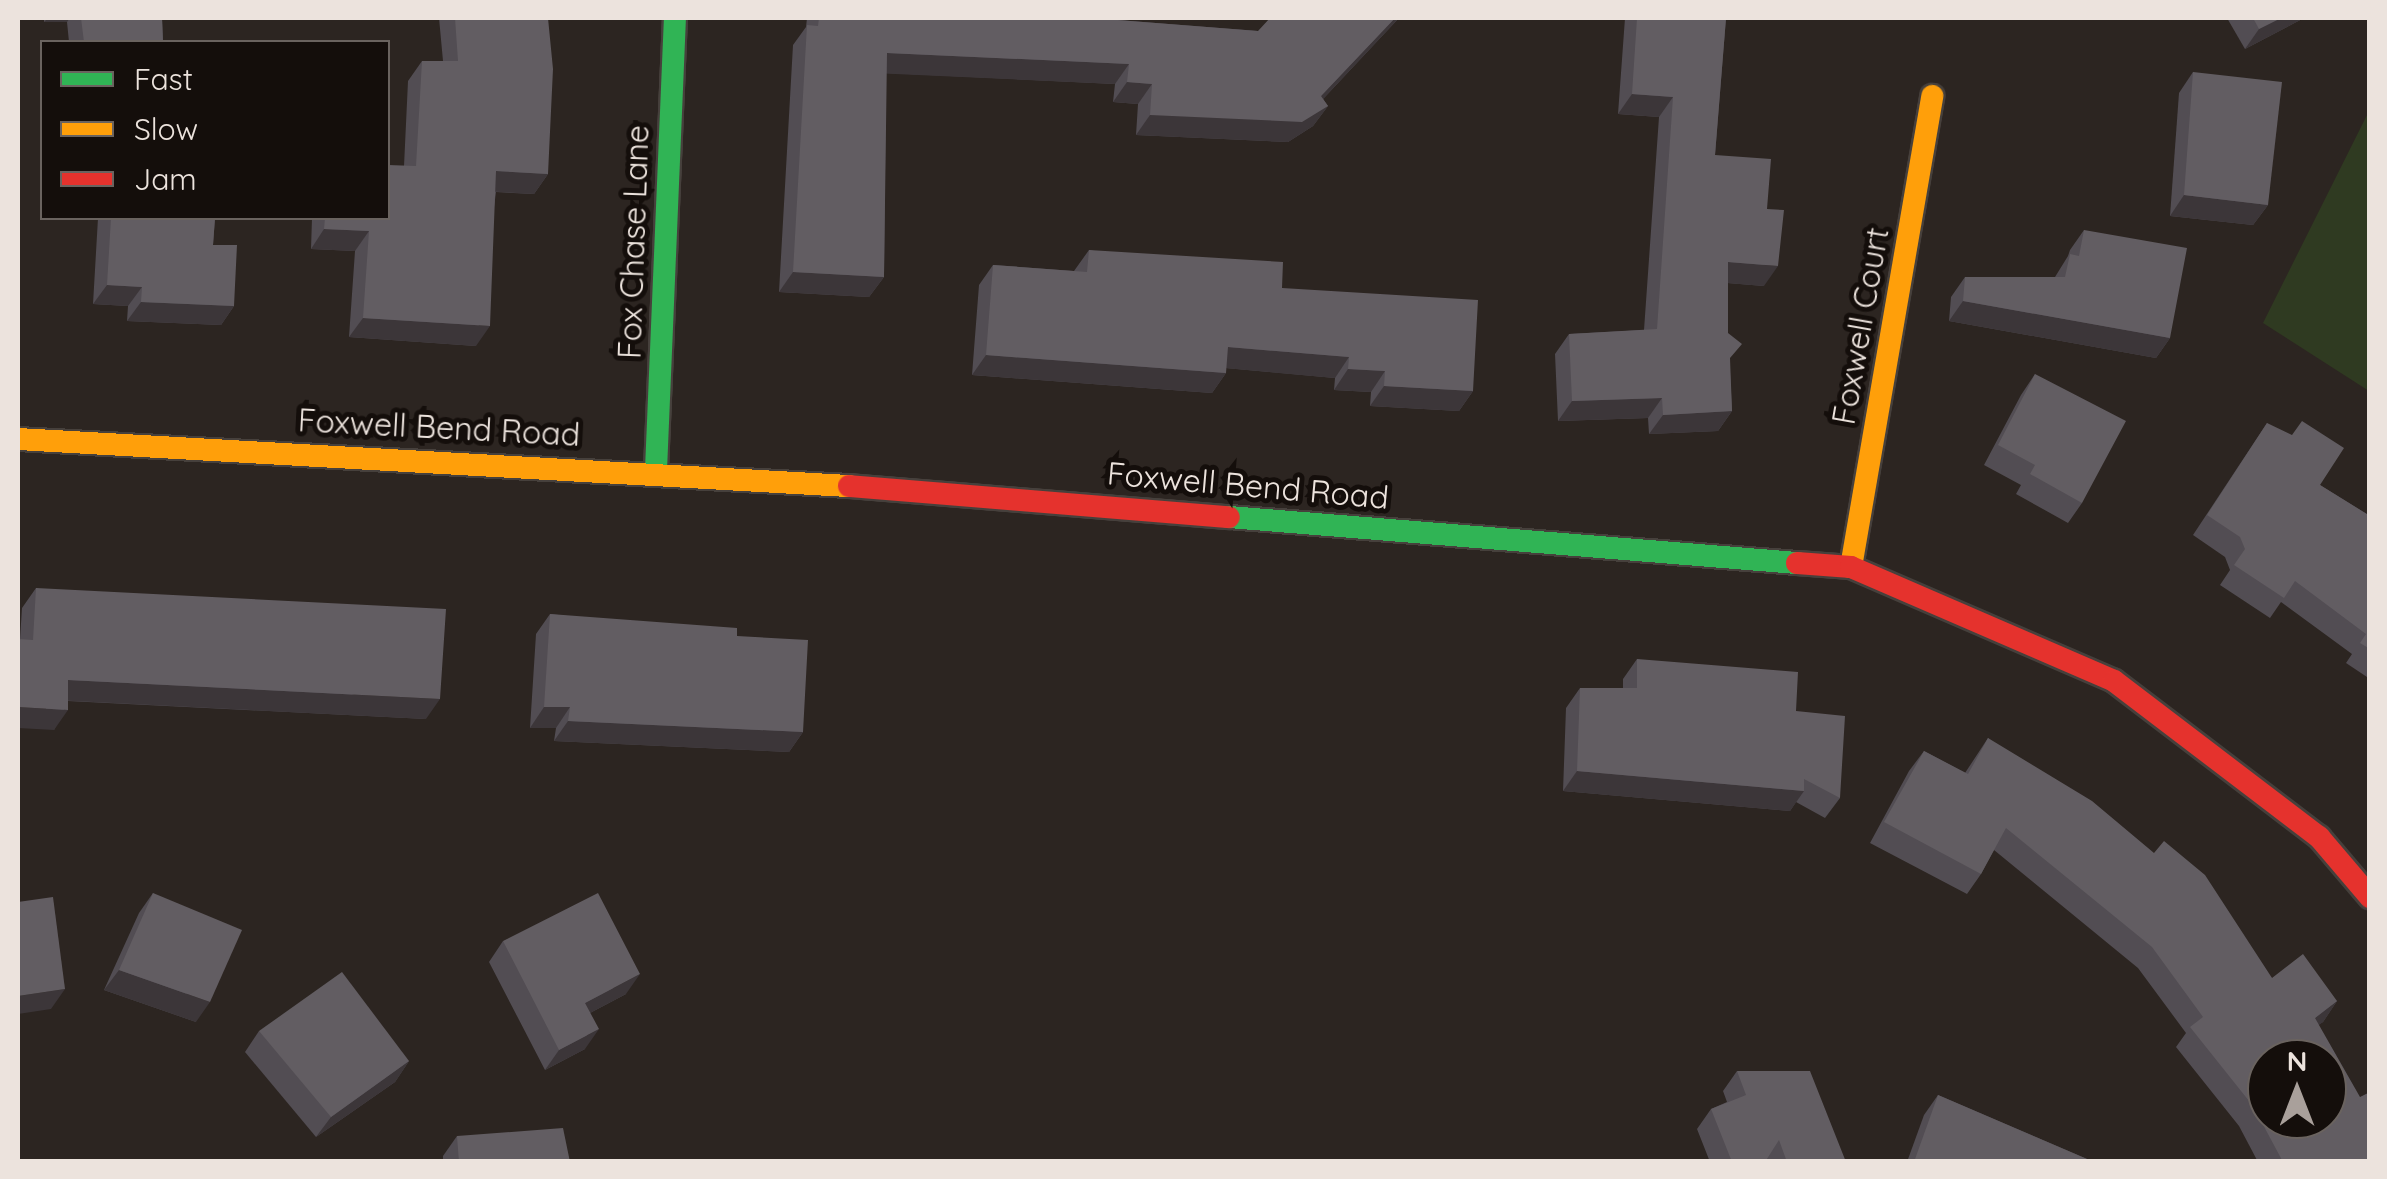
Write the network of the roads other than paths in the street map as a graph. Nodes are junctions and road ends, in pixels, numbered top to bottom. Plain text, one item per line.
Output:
1 (676, 18) edge
2 (1932, 96) dead end
3 (18, 439) edge
4 (656, 470) junction
5 (1851, 567) junction
6 (2370, 897) edge

1 - 4 street, Fox Chase Lane
2 - 5 street, Foxwell Court
3 - 4 street, Foxwell Bend Road
4 - 5 street, Foxwell Bend Road
5 - 6 street, Foxwell Bend Road

